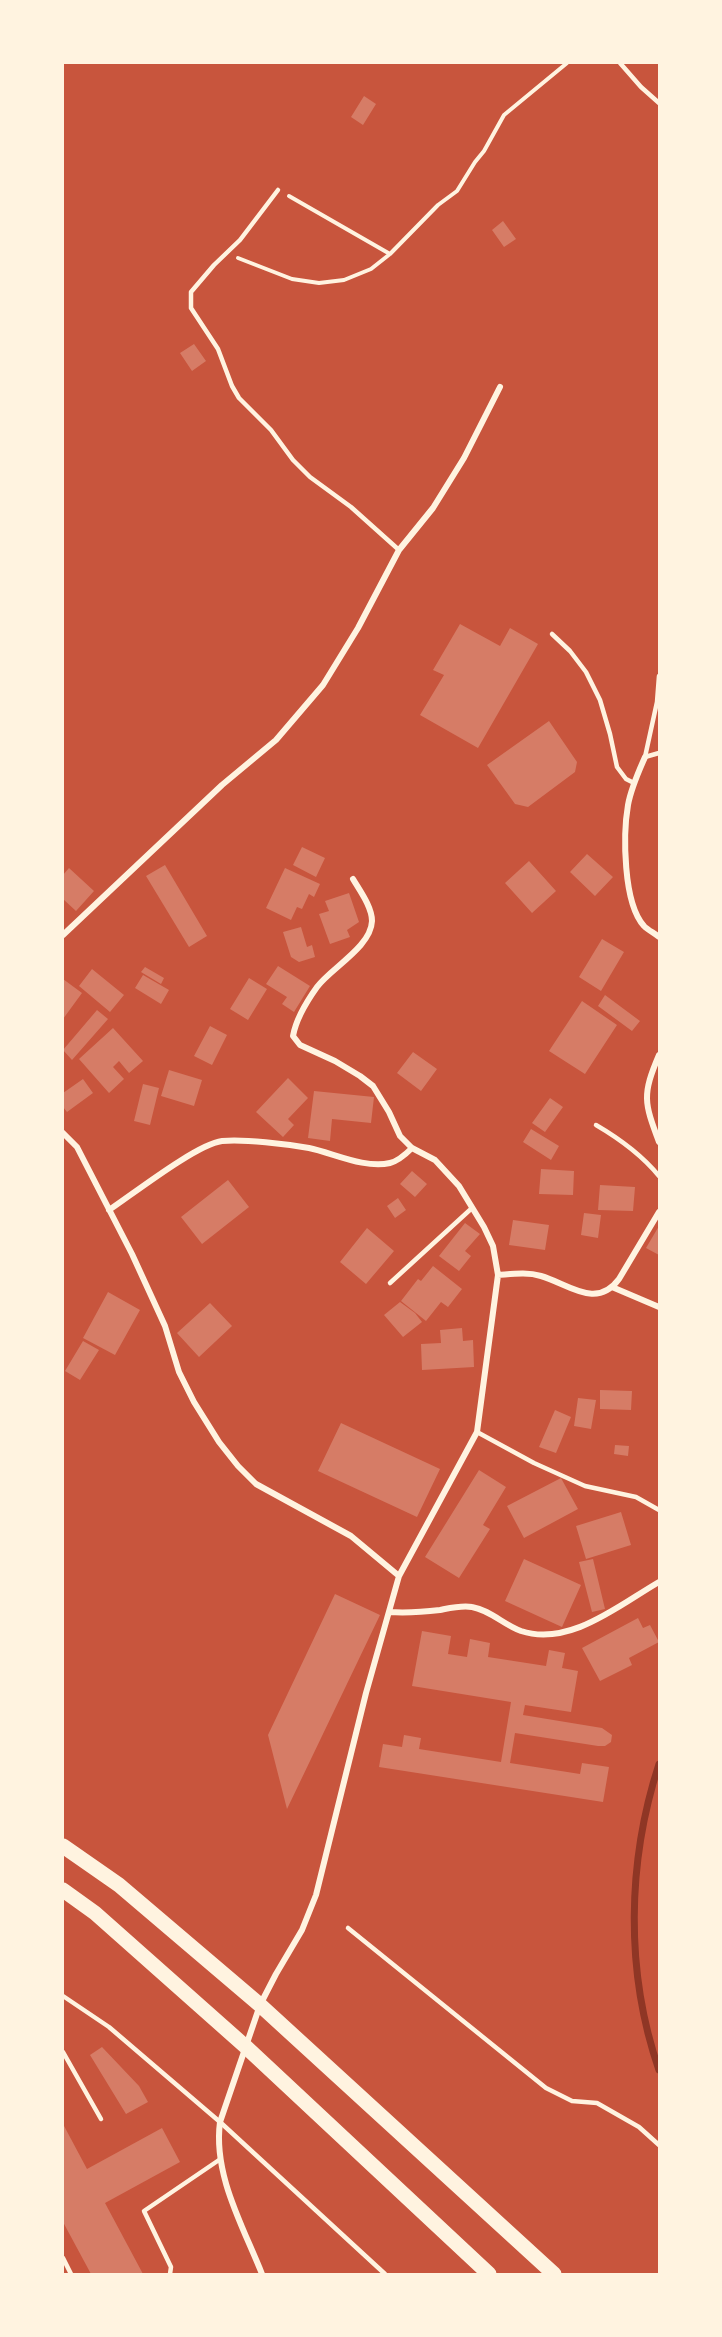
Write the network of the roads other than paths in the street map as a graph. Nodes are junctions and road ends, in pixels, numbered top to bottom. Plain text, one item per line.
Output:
1 (620, 63) edge
2 (659, 103) edge
3 (278, 190) road end
4 (500, 387) dead end
5 (399, 550) junction
6 (552, 634) dead end
7 (659, 676) edge
8 (659, 753) edge
9 (645, 757) junction
10 (634, 783) junction
11 (353, 879) dead end
12 (63, 935) edge
13 (659, 937) edge
14 (659, 1055) edge
15 (596, 1125) dead end
16 (63, 1133) edge
17 (659, 1142) edge
18 (412, 1148) junction
19 (659, 1176) edge
20 (472, 1208) junction
21 (109, 1210) junction
22 (659, 1212) edge
23 (498, 1275) junction
24 (390, 1283) dead end
25 (612, 1287) junction
26 (659, 1306) edge
27 (477, 1432) junction
28 (659, 1510) edge
29 (399, 1576) junction
30 (659, 1582) edge
31 (389, 1612) junction
32 (63, 1846) edge
33 (63, 1890) edge
34 (348, 1928) dead end
35 (64, 1999) edge
36 (260, 2005) junction
37 (246, 2047) junction
38 (63, 2052) edge
39 (101, 2119) dead end
40 (220, 2122) junction
41 (659, 2145) edge
42 (219, 2160) junction
43 (63, 2258) edge
44 (71, 2274) edge
45 (170, 2274) edge
46 (262, 2274) edge
47 (386, 2274) edge
48 (489, 2274) edge
49 (554, 2274) edge

1 - 2 lane
3 - 5 lane
4 - 5 street
5 - 12 street
6 - 10 lane
7 - 9 lane
8 - 9 lane
9 - 10 street
10 - 13 street
11 - 18 street
14 - 17 street
15 - 19 lane
16 - 21 street
18 - 20 street
18 - 21 street
20 - 23 street
20 - 24 lane
21 - 29 street
22 - 25 street
23 - 25 street
23 - 27 street
25 - 26 street
27 - 28 lane
27 - 29 street
29 - 31 street
30 - 31 street
31 - 36 street
32 - 36 main road
33 - 37 main road
34 - 41 lane
35 - 40 lane
36 - 37 street
36 - 49 main road
37 - 40 street
37 - 48 main road
38 - 39 lane
40 - 42 street
40 - 47 lane
42 - 45 lane
42 - 46 street
43 - 44 lane

